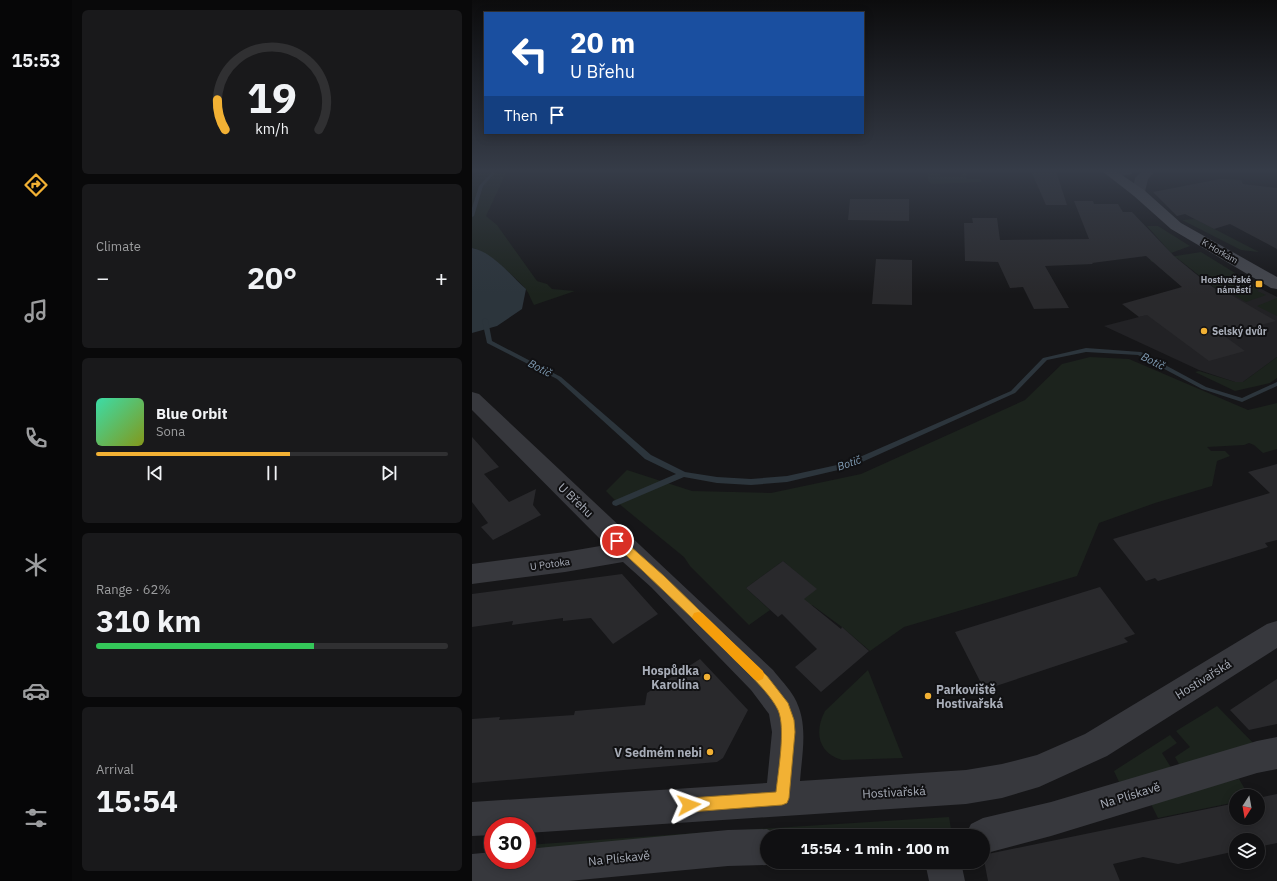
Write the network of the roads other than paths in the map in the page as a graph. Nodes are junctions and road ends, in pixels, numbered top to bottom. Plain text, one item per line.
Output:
1 (1160, 212) edge
2 (1277, 284) edge
3 (472, 398) edge
4 (628, 551) junction
5 (472, 574) edge
6 (1277, 633) edge
7 (1277, 754) edge
8 (782, 798) junction
9 (472, 819) edge
10 (990, 834) edge
11 (760, 846) edge
12 (944, 869) edge
13 (472, 872) edge
14 (947, 881) edge

1 - 2 main road, K Horkám
3 - 4 street, U Břehu
4 - 5 street, U Potoka
4 - 8 street, U Břehu
6 - 8 street, Hostivařská
7 - 10 street, Na Plískavě
8 - 9 street, Hostivařská
11 - 13 street, Na Plískavě
12 - 14 street

